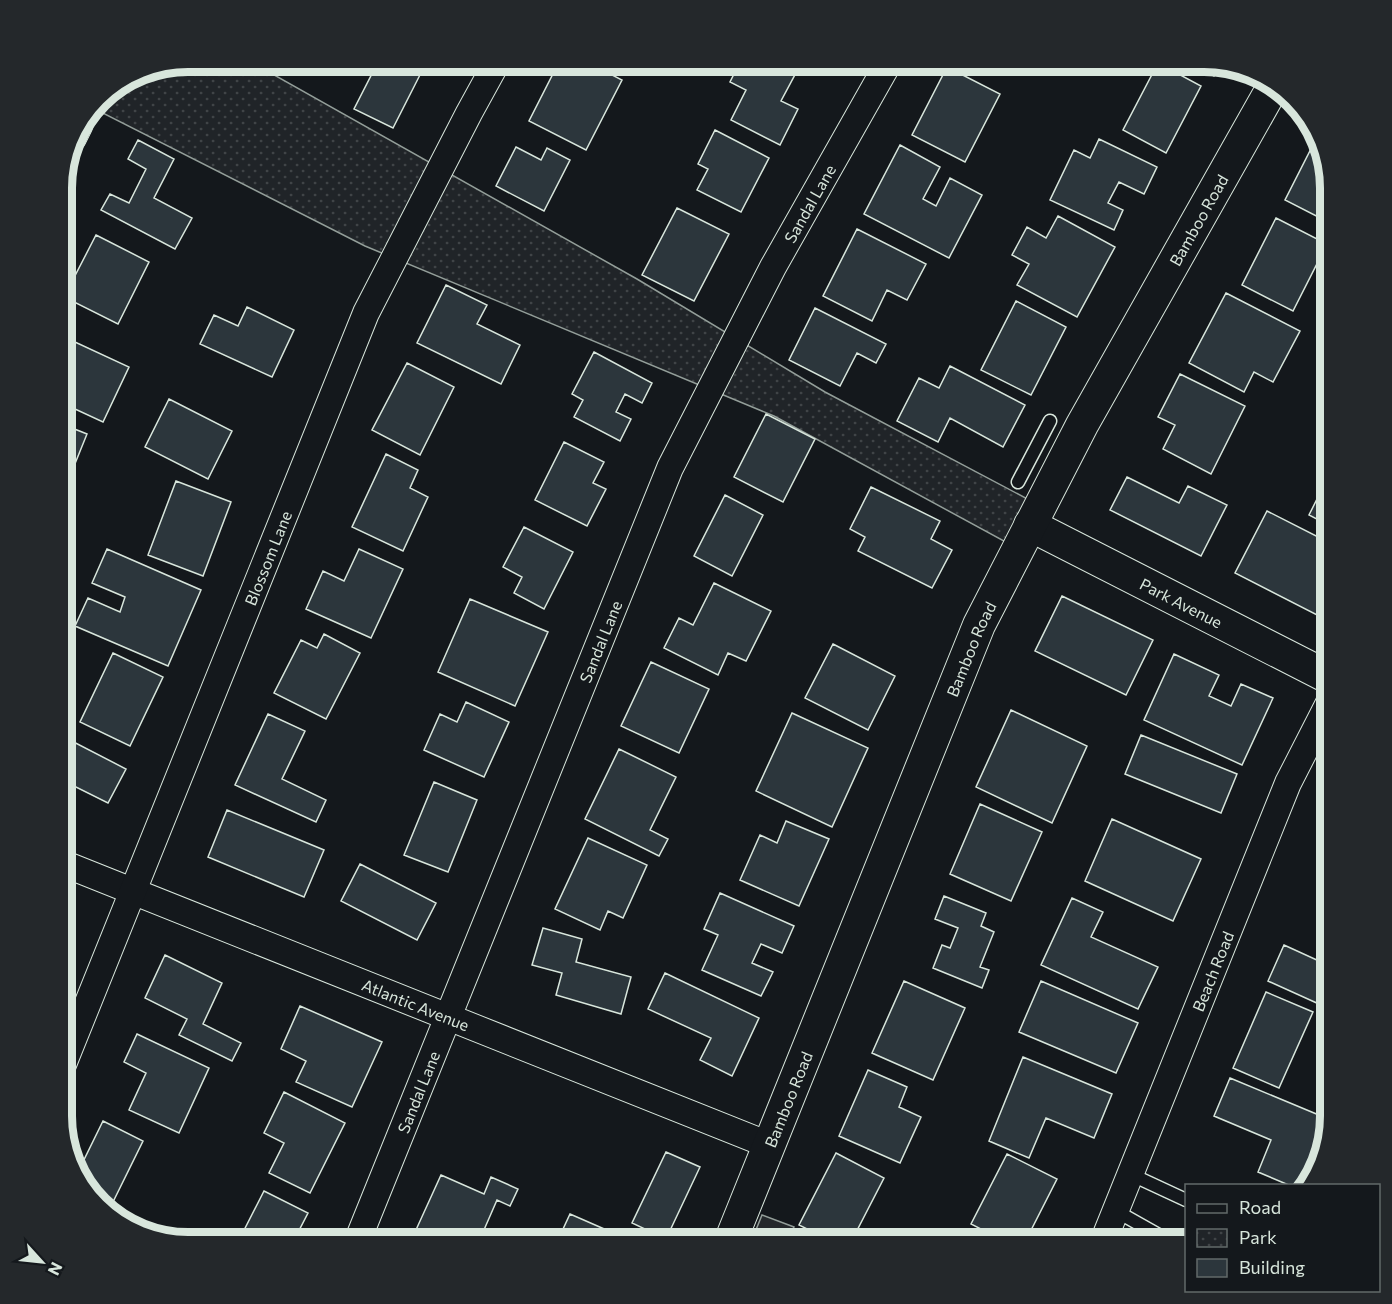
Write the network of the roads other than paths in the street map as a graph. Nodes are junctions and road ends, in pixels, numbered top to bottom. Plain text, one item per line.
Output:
1 (491, 72) edge
2 (883, 72) edge
3 (1270, 93) edge
4 (1050, 421) dead end
5 (1048, 457) junction
6 (1018, 482) dead end
7 (1030, 525) junction
8 (1320, 673) edge
9 (1320, 721) edge
10 (72, 867) edge
11 (132, 891) junction
12 (448, 1017) junction
13 (72, 1042) edge
14 (769, 1145) junction
15 (1130, 1174) junction
16 (1185, 1200) edge
17 (1116, 1211) junction
18 (361, 1232) edge
19 (734, 1232) edge
20 (1107, 1232) edge
21 (1153, 1232) edge

1 - 11 street, Blossom Lane
2 - 12 street, Sandal Lane
3 - 5 street, Bamboo Road
4 - 5 lane
5 - 6 lane
5 - 7 street, Bamboo Road
7 - 8 street, Park Avenue
7 - 14 street, Bamboo Road
9 - 15 street, Beach Road
10 - 11 street, Atlantic Avenue
11 - 12 street, Atlantic Avenue
11 - 13 street, Blossom Lane
12 - 14 street, Atlantic Avenue
12 - 18 street, Sandal Lane
14 - 19 street, Bamboo Road
15 - 16 lane
15 - 17 street, Beach Road
17 - 20 street, Beach Road
17 - 21 lane

